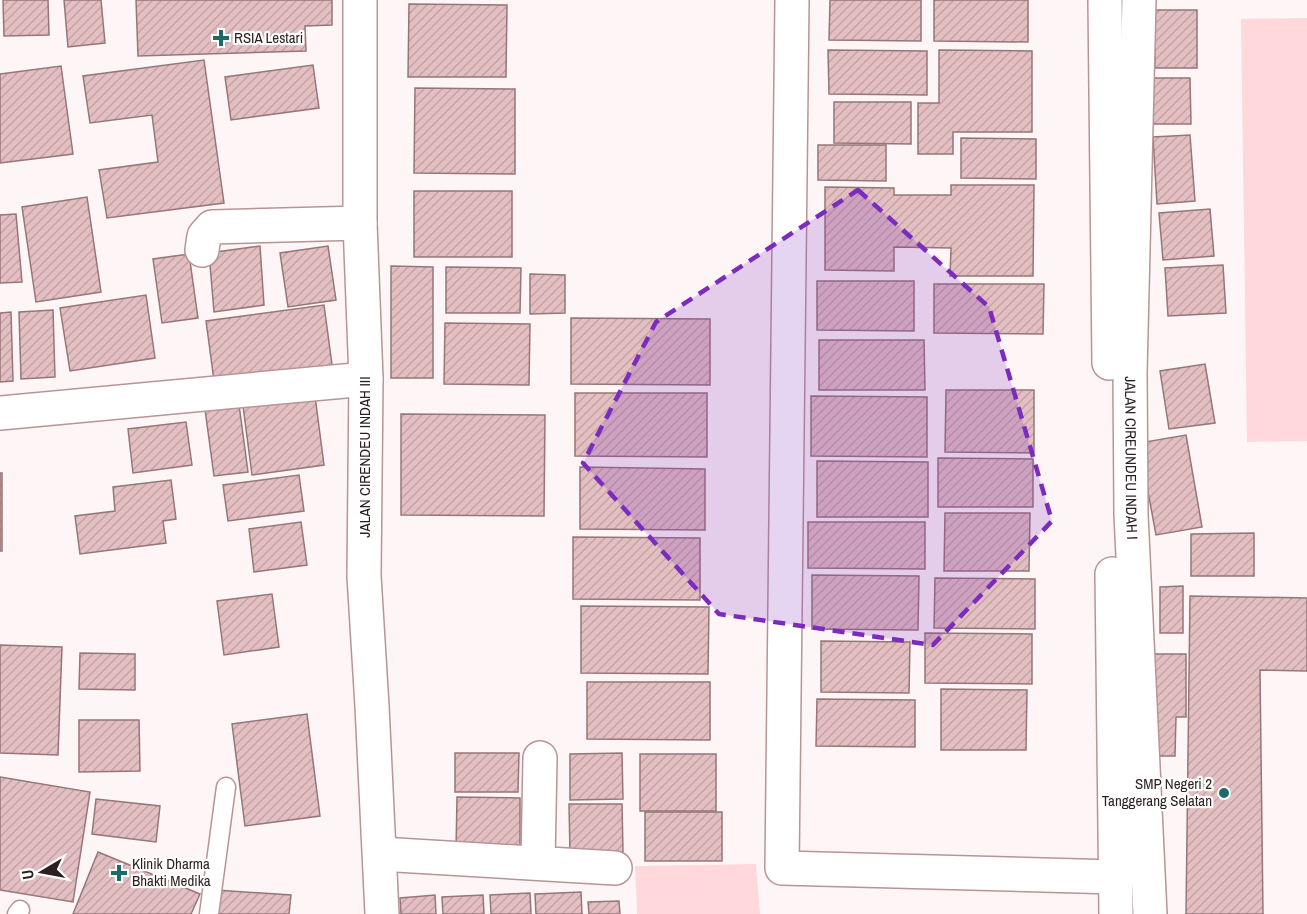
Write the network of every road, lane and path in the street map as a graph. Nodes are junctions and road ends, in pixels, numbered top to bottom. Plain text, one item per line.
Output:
1 (360, 0) edge
2 (792, 0) edge
3 (1105, 0) edge
4 (1139, 0) edge
5 (360, 224) junction
6 (202, 250) dead end
7 (366, 379) junction
8 (0, 413) edge
9 (540, 758) dead end
10 (226, 787) dead end
11 (380, 854) junction
12 (538, 863) junction
13 (615, 868) dead end
14 (1116, 877) junction
15 (209, 914) edge
16 (382, 914) edge
17 (1116, 914) edge
18 (1150, 914) edge

1 - 5 street, JALAN CIRENDEU INDAH III
2 - 14 street
3 - 14 street
4 - 18 street, JALAN CIREUNDEU INDAH I
5 - 6 street
5 - 7 street, JALAN CIRENDEU INDAH III
7 - 8 street
7 - 11 street, JALAN CIRENDEU INDAH III
9 - 12 street
10 - 15 lane
11 - 12 street
11 - 16 street, JALAN CIRENDEU INDAH III
12 - 13 street
14 - 17 street

